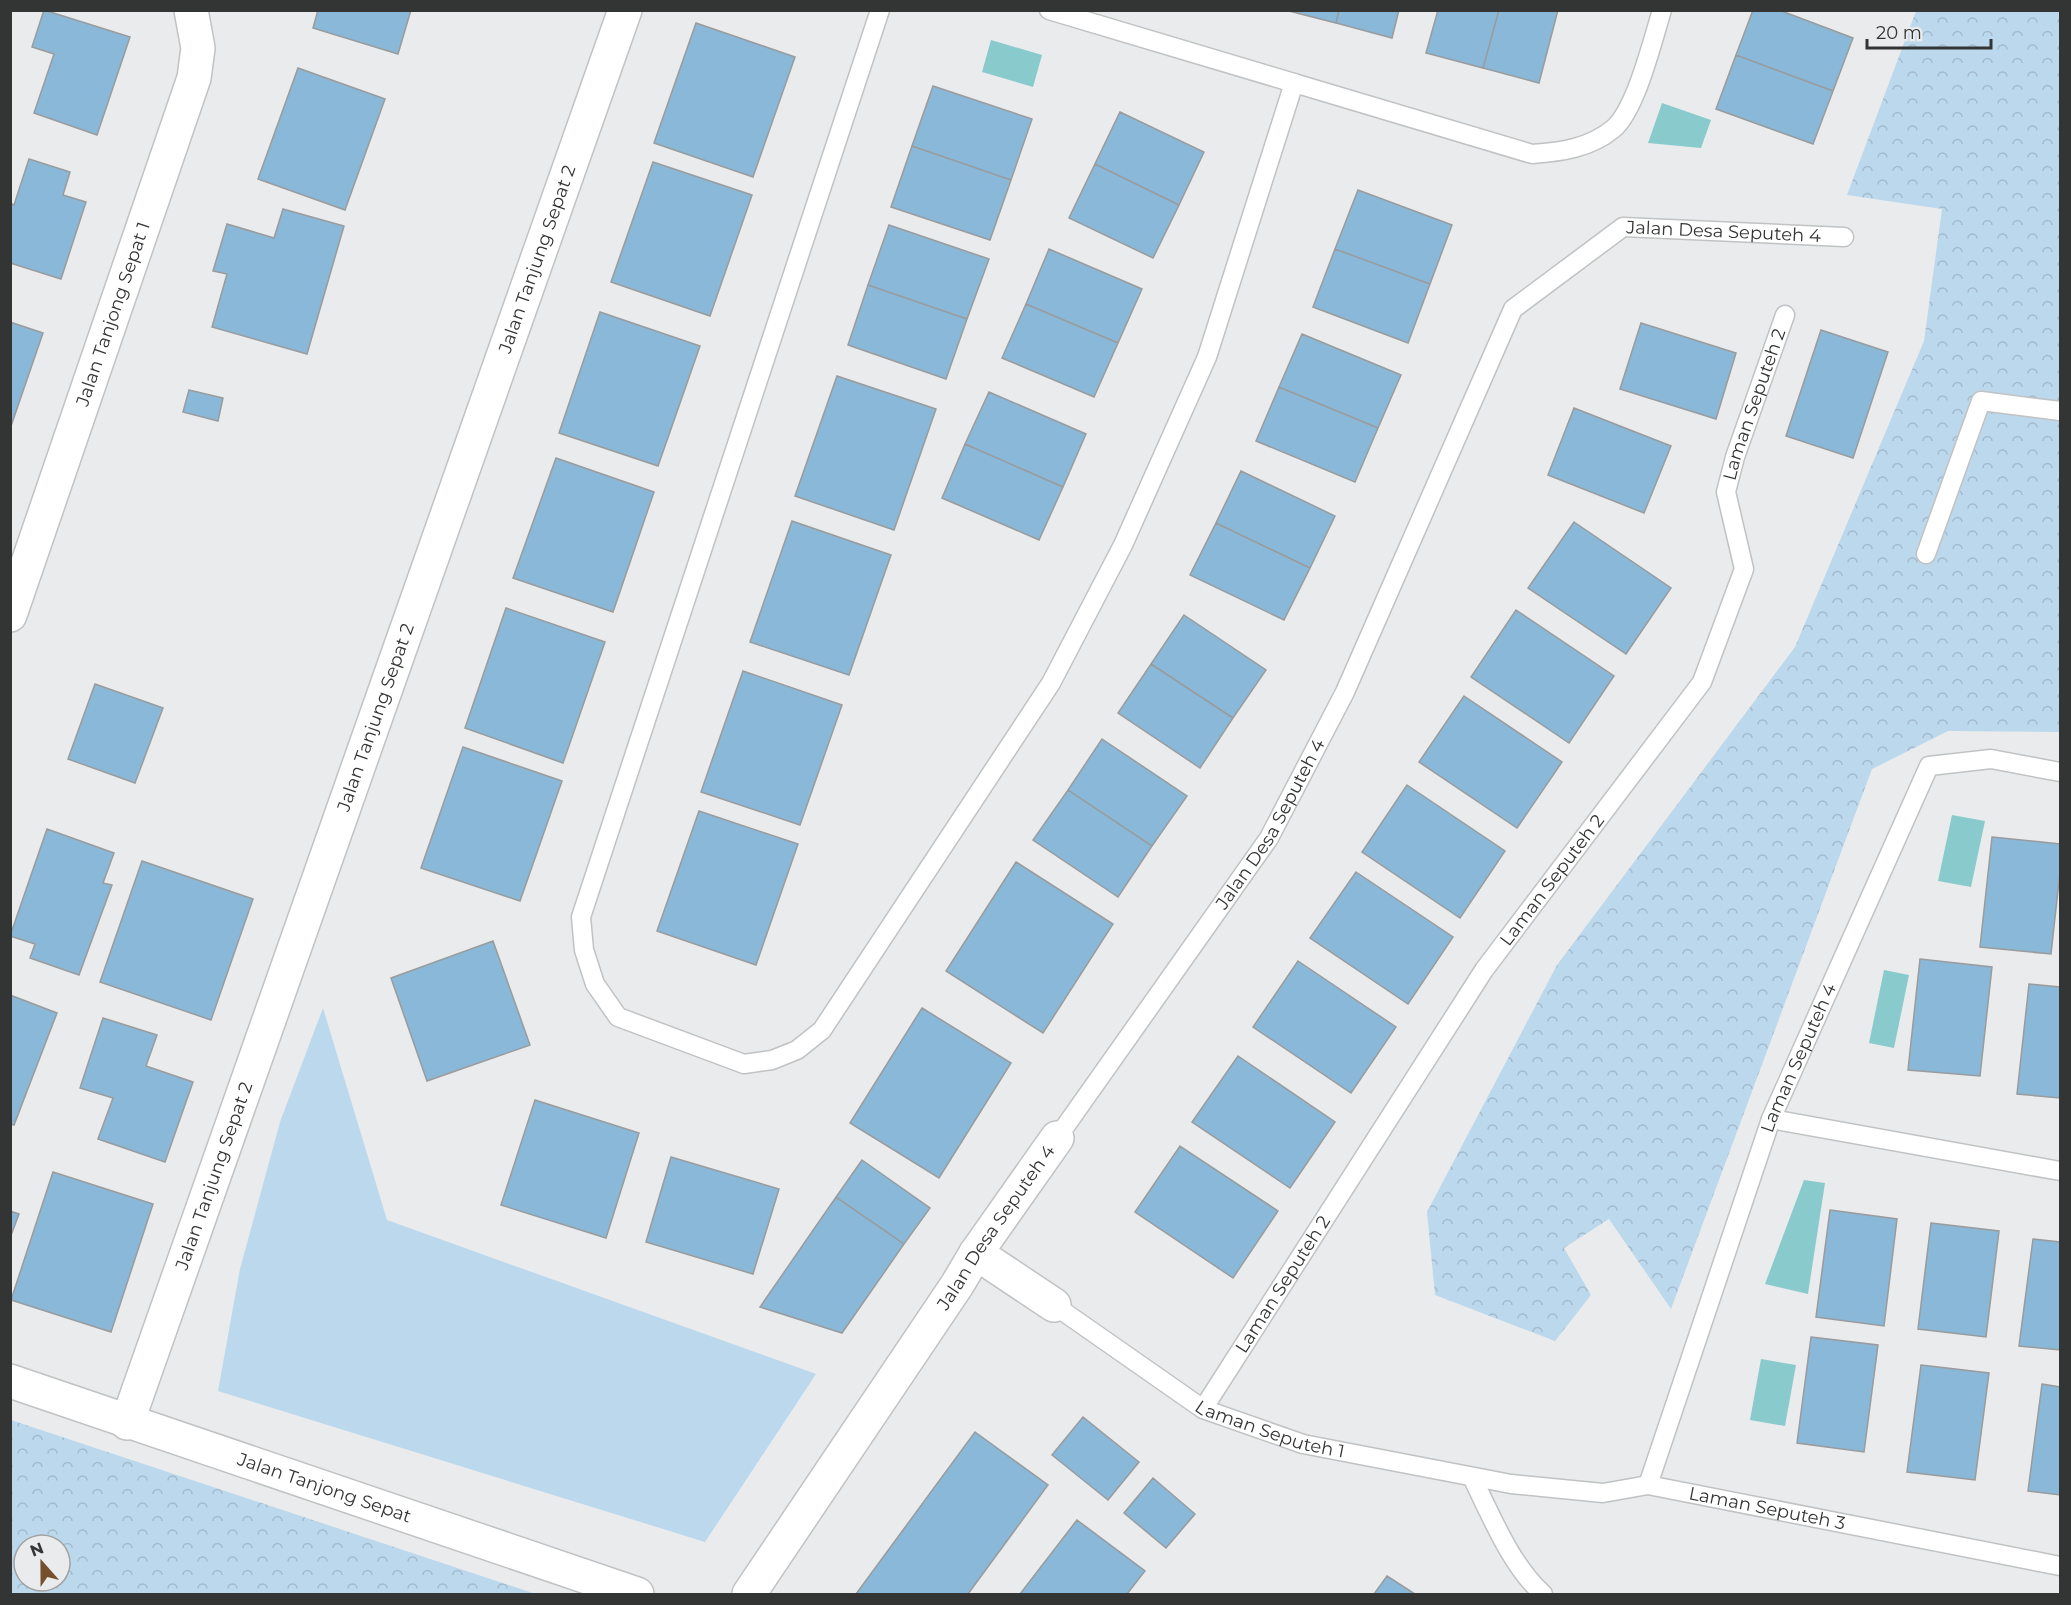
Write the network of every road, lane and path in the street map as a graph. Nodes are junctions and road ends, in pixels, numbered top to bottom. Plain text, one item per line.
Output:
1 (191, 10) edge
2 (625, 10) edge
3 (880, 10) edge
4 (1049, 10) edge
5 (1662, 10) edge
6 (1294, 82) junction
7 (1844, 237) dead end
8 (1785, 315) dead end
9 (2061, 411) edge
10 (1926, 554) dead end
11 (10, 615) edge
12 (2061, 772) edge
13 (1771, 1119) junction
14 (1057, 1138) joint
15 (2061, 1171) edge
16 (976, 1252) junction
17 (1054, 1305) joint
18 (10, 1381) edge
19 (1203, 1409) junction
20 (127, 1423) junction
21 (1473, 1479) junction
22 (1648, 1485) junction
23 (2061, 1566) edge
24 (637, 1594) edge
25 (748, 1594) edge
26 (1543, 1594) edge

1 - 11 street, Jalan Tanjong Sepat 1
2 - 20 street, Jalan Tanjung Sepat 2
3 - 6 lane
4 - 6 lane
5 - 6 lane
7 - 14 lane, Jalan Desa Seputeh 4
8 - 19 lane, Laman Seputeh 2
9 - 10 lane
12 - 13 lane, Laman Seputeh 4
13 - 15 lane
13 - 22 lane, Laman Seputeh 4
14 - 16 street, Jalan Desa Seputeh 4
16 - 17 street, Laman Seputeh 1
16 - 25 street, Jalan Desa Seputeh 4
17 - 19 lane, Laman Seputeh 1
18 - 20 street, Jalan Tanjong Sepat
19 - 21 lane, Laman Seputeh 1
20 - 24 street, Jalan Tanjong Sepat
21 - 22 lane, Laman Seputeh 3
21 - 26 lane
22 - 23 lane, Laman Seputeh 3

